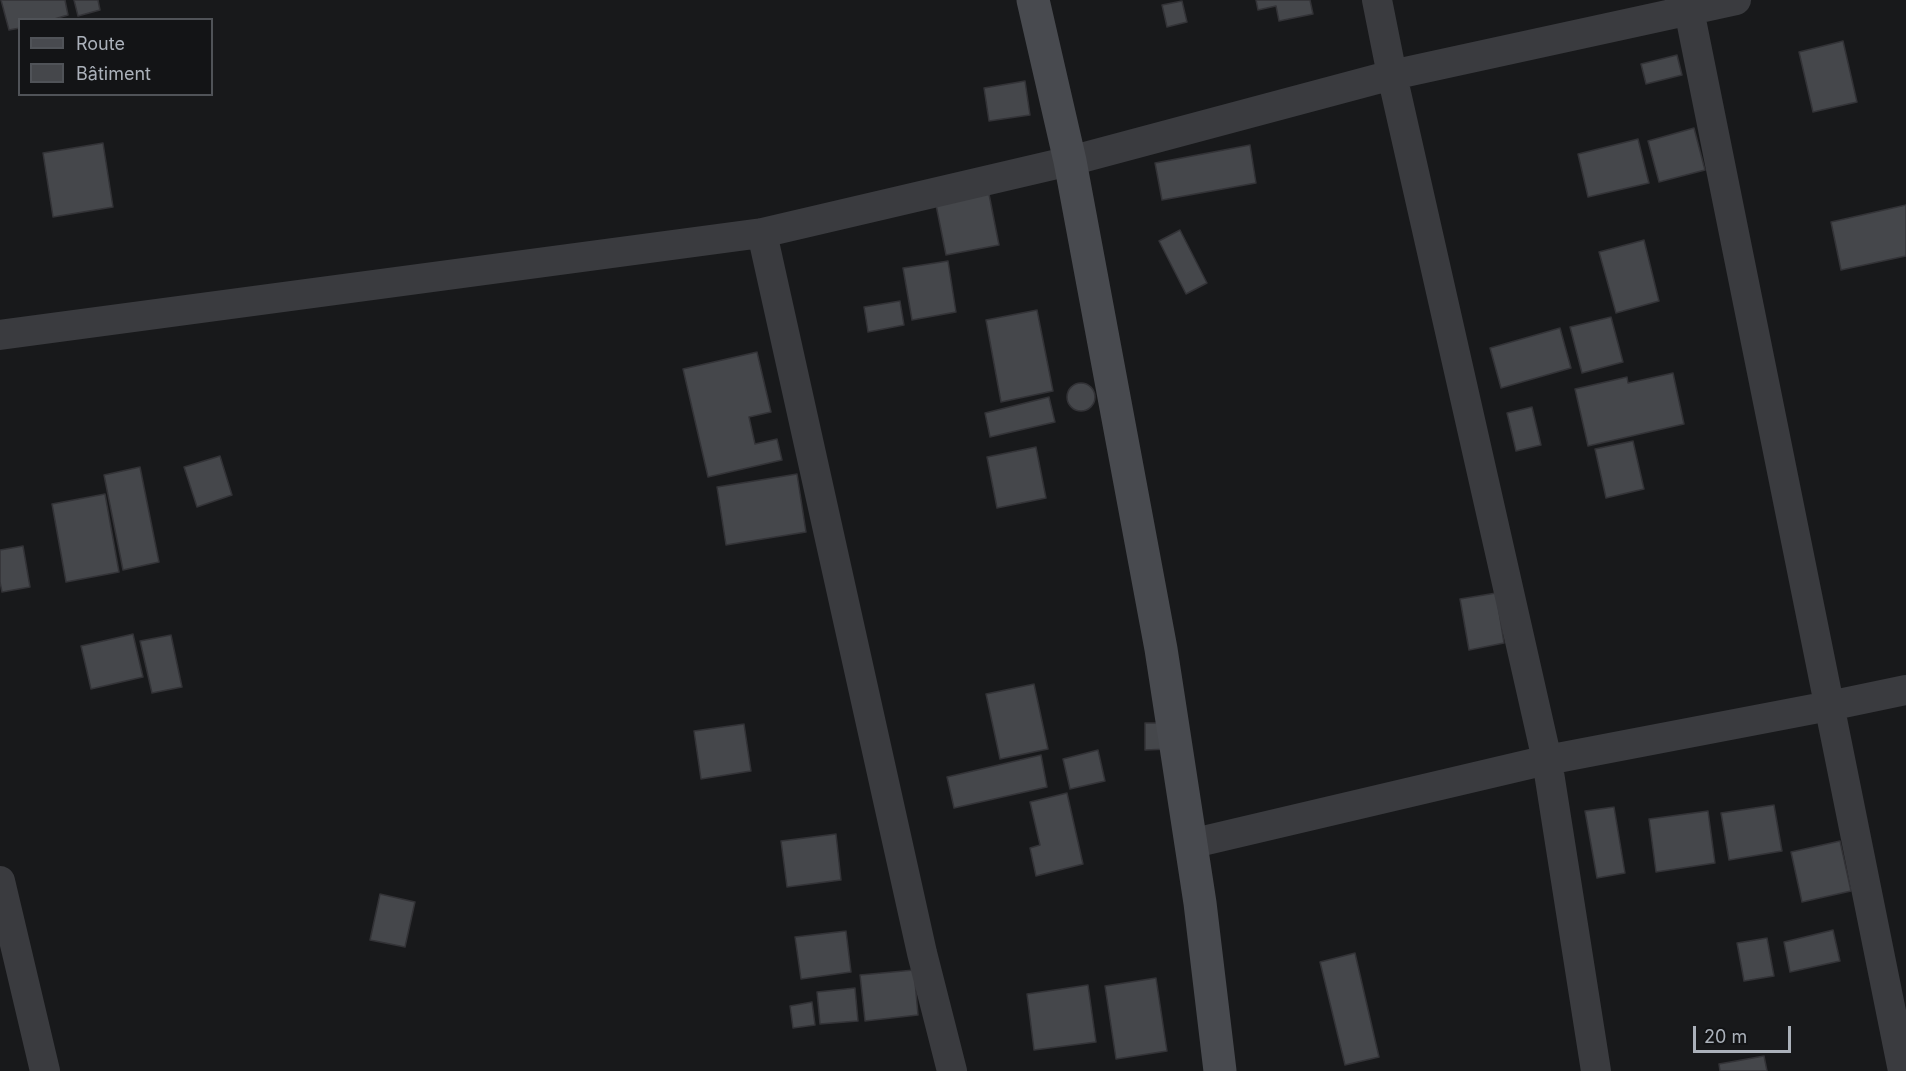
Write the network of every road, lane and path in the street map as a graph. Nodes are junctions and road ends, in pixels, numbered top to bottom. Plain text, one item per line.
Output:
1 (1033, 0) edge
2 (1377, 0) edge
3 (1736, 0) edge
4 (1688, 5) edge
5 (1392, 75) junction
6 (1070, 160) junction
7 (762, 233) junction
8 (0, 335) edge
9 (1906, 690) edge
10 (1829, 706) junction
11 (1547, 760) junction
12 (1191, 844) junction
13 (0, 881) edge
14 (45, 1071) edge
15 (952, 1071) edge
16 (1220, 1071) edge
17 (1596, 1071) edge
18 (1903, 1071) edge

1 - 6 main road
2 - 5 street
3 - 4 street
4 - 5 street
4 - 10 street
5 - 6 street
5 - 11 street
6 - 7 street
6 - 12 main road
7 - 8 street
7 - 15 street
9 - 10 street
10 - 11 street
10 - 18 street
11 - 12 street
11 - 17 street
12 - 16 main road
13 - 14 street

